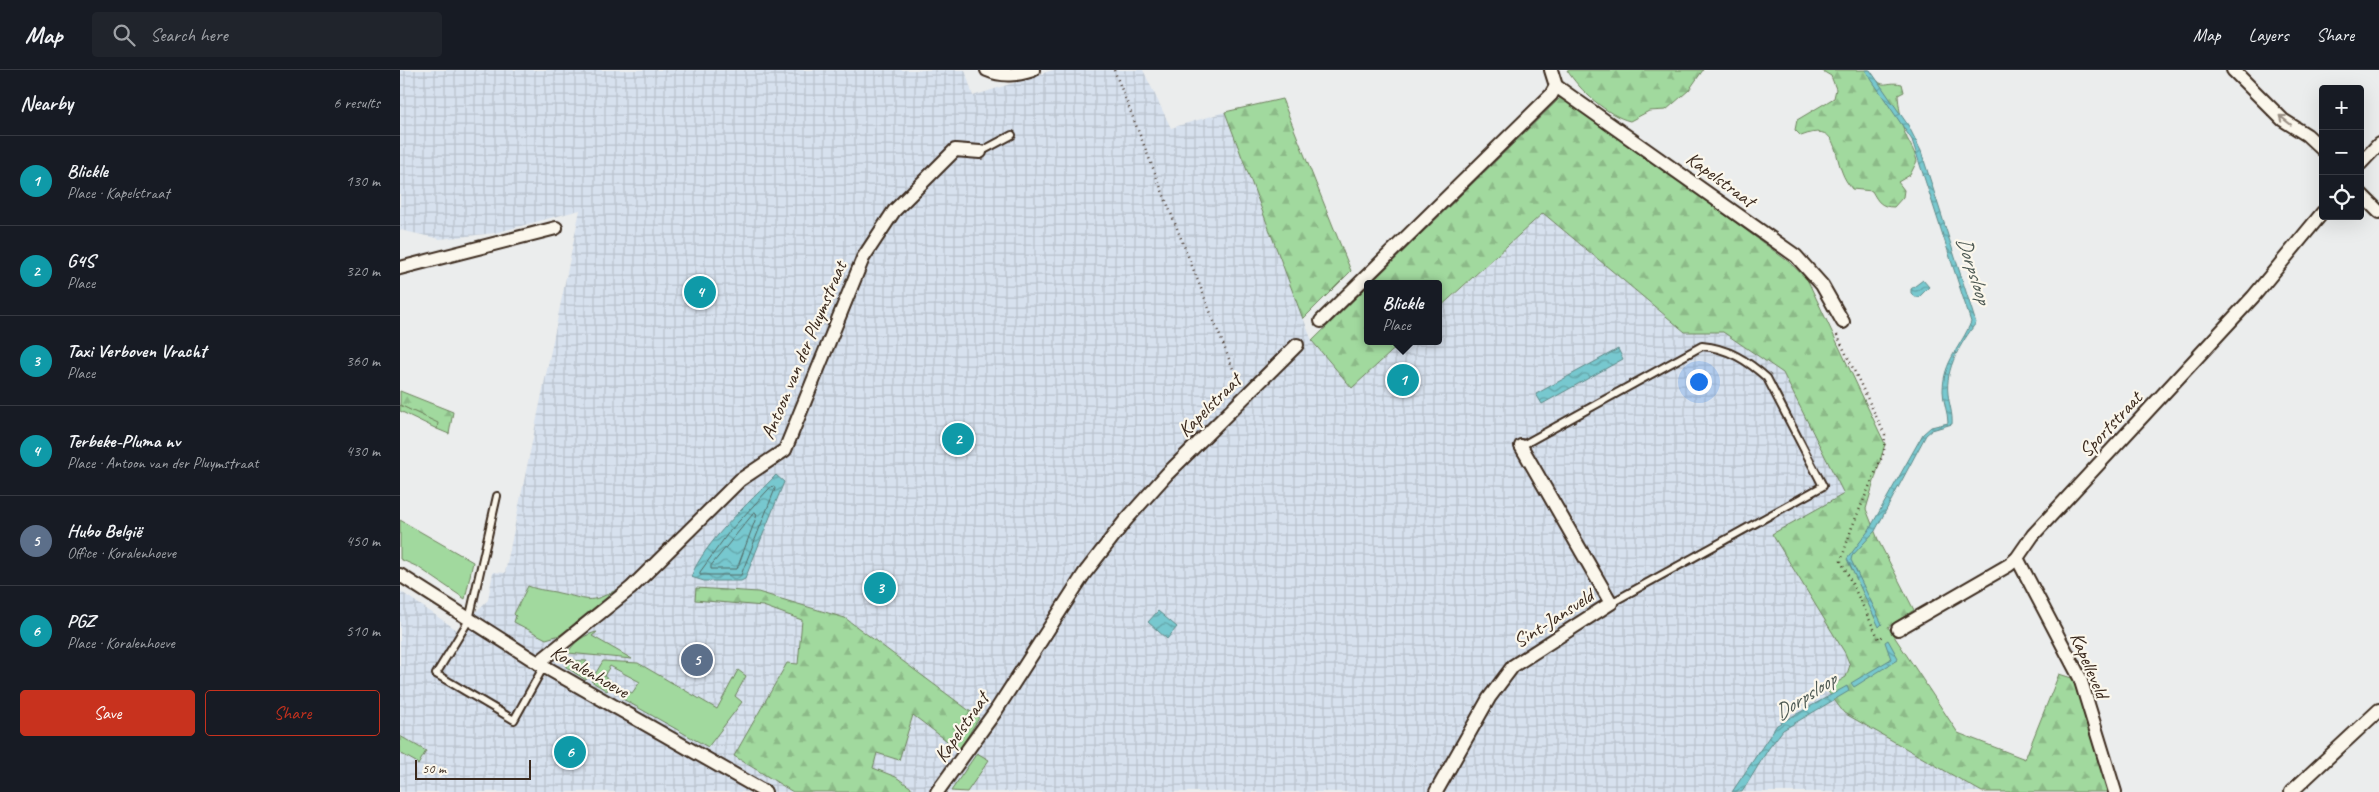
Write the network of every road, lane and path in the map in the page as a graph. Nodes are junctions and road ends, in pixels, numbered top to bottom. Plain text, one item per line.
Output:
1 (1033, 70) edge
2 (1114, 70) edge
3 (1550, 70) edge
4 (2234, 70) edge
5 (992, 72) edge
6 (1556, 86) junction
7 (1012, 135) dead end
8 (2379, 144) edge
9 (2319, 146) edge
10 (980, 152) joint
11 (2364, 160) edge
12 (2364, 197) edge
13 (2379, 212) edge
14 (2319, 217) edge
15 (556, 228) dead end
16 (400, 268) edge
17 (1321, 321) dead end
18 (1838, 325) joint
19 (1297, 345) dead end
20 (1244, 396) junction
21 (1521, 446) joint
22 (497, 496) dead end
23 (2017, 558) junction
24 (400, 575) edge
25 (1611, 603) junction
26 (469, 620) junction
27 (1898, 628) joint
28 (541, 665) junction
29 (2379, 710) edge
30 (765, 792) edge
31 (937, 792) edge
32 (1436, 792) edge
33 (2115, 792) edge
34 (2291, 792) edge

1 - 5 street
2 - 20 path
3 - 6 street
9 -> 4 street
6 - 17 street
6 - 18 street, Kapelstraat
7 - 10 lane
8 - 11 street
10 - 28 street, Antoon van der Pluymstraat
12 - 13 street
14 - 23 street, Sportstraat
15 - 16 street
18 - 27 path
19 - 20 street, Kapelstraat
20 - 31 street, Kapelstraat
21 - 25 street, Sint-Jansveld
21 - 25 lane
22 - 26 lane
23 - 27 street, Sportstraat
23 - 33 street, Kapelleveld
24 - 26 street, Koralenhoeve
25 - 32 street, Sint-Jansveld
26 - 28 street, Koralenhoeve
26 - 28 lane
28 - 30 street, Koralenhoeve
29 - 34 street

